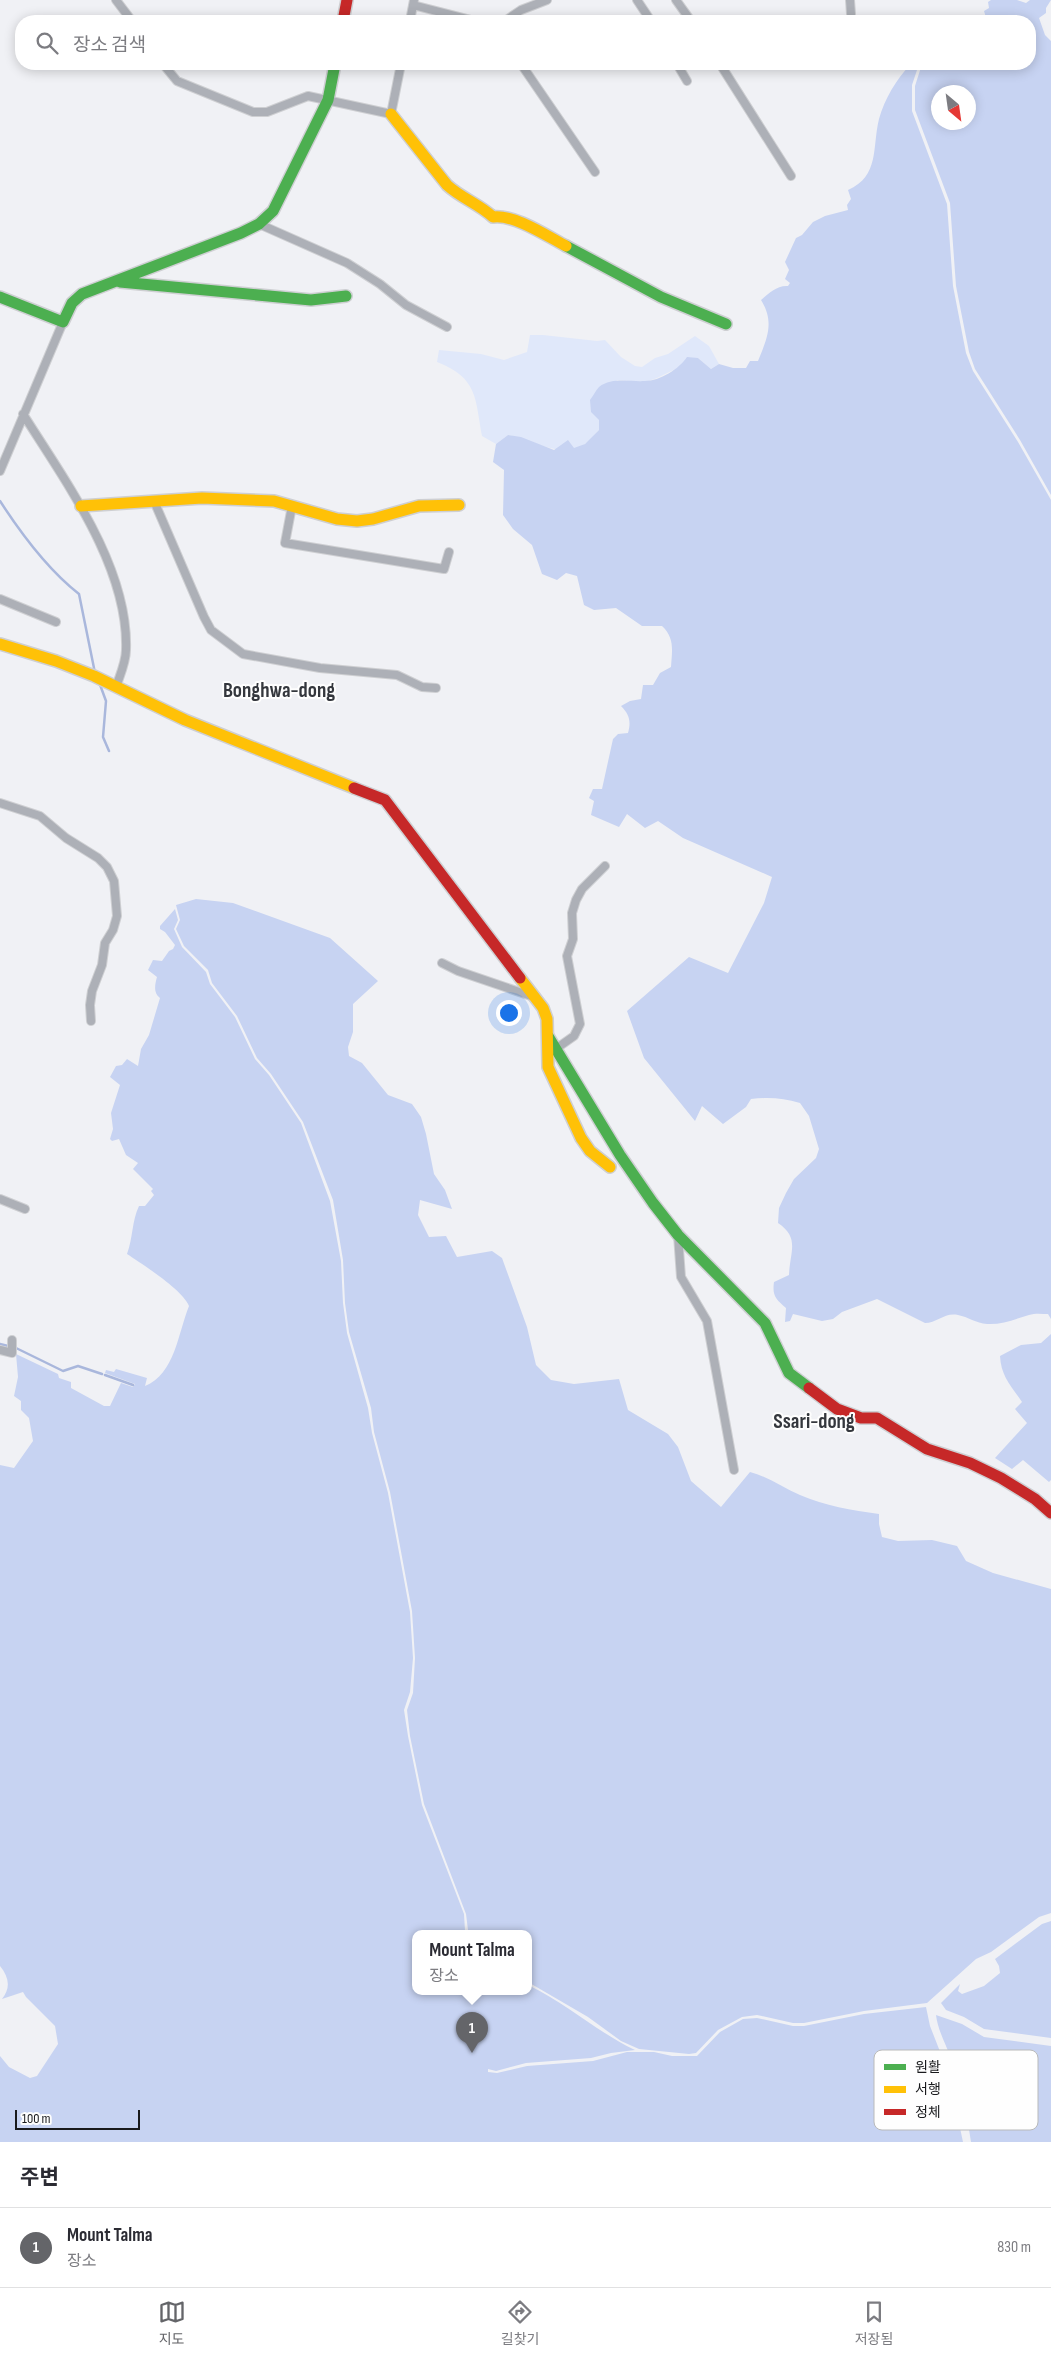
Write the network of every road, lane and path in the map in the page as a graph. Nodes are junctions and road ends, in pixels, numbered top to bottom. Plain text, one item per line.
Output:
1 (116, 0) edge
2 (348, 0) edge
3 (547, 0) edge
4 (637, 0) edge
5 (676, 0) edge
6 (851, 0) edge
7 (414, 3) edge
8 (851, 14) dead end
9 (127, 15) edge
10 (344, 15) edge
11 (455, 15) edge
12 (514, 15) edge
13 (647, 15) edge
14 (687, 15) edge
15 (168, 70) edge
16 (334, 70) edge
17 (400, 70) edge
18 (525, 70) edge
19 (681, 70) edge
20 (724, 70) edge
21 (687, 81) dead end
22 (328, 100) junction
23 (391, 114) junction
24 (595, 172) dead end
25 (791, 176) dead end
26 (259, 224) junction
27 (116, 281) junction
28 (346, 296) dead end
29 (0, 297) edge
30 (63, 322) junction
31 (726, 324) dead end
32 (447, 327) dead end
33 (23, 414) junction
34 (0, 471) edge
35 (154, 501) junction
36 (459, 505) dead end
37 (81, 506) junction
38 (292, 506) junction
39 (449, 552) dead end
40 (0, 598) edge
41 (56, 622) dead end
42 (0, 644) edge
43 (116, 687) junction
44 (436, 688) dead end
45 (0, 803) edge
46 (605, 866) dead end
47 (442, 963) dead end
48 (534, 996) junction
49 (91, 1021) dead end
50 (548, 1036) junction
51 (557, 1048) junction
52 (610, 1167) dead end
53 (0, 1199) edge
54 (25, 1209) dead end
55 (678, 1235) junction
56 (12, 1340) dead end
57 (0, 1350) edge
58 (734, 1470) dead end
59 (1051, 1513) edge

1 - 9 street
2 - 10 street
3 - 12 street
4 - 13 street
5 - 14 street
6 - 8 street
7 - 11 street
15 - 22 street
16 - 22 street
17 - 23 street
18 - 24 street
19 - 21 street
20 - 25 street
22 - 23 street
22 - 26 street
23 - 31 street
26 - 27 street
26 - 32 street
27 - 28 street
27 - 30 street
29 - 30 street
30 - 33 street
33 - 34 street
33 - 37 street
35 - 37 street
35 - 38 street
35 - 44 street
36 - 38 street
37 - 43 street
38 - 39 street
40 - 41 street
42 - 43 street
43 - 48 street
45 - 49 street
46 - 51 street
47 - 48 street
48 - 50 street
50 - 51 street
50 - 52 street
51 - 55 street
53 - 54 street
55 - 58 street
55 - 59 street
56 - 57 street

